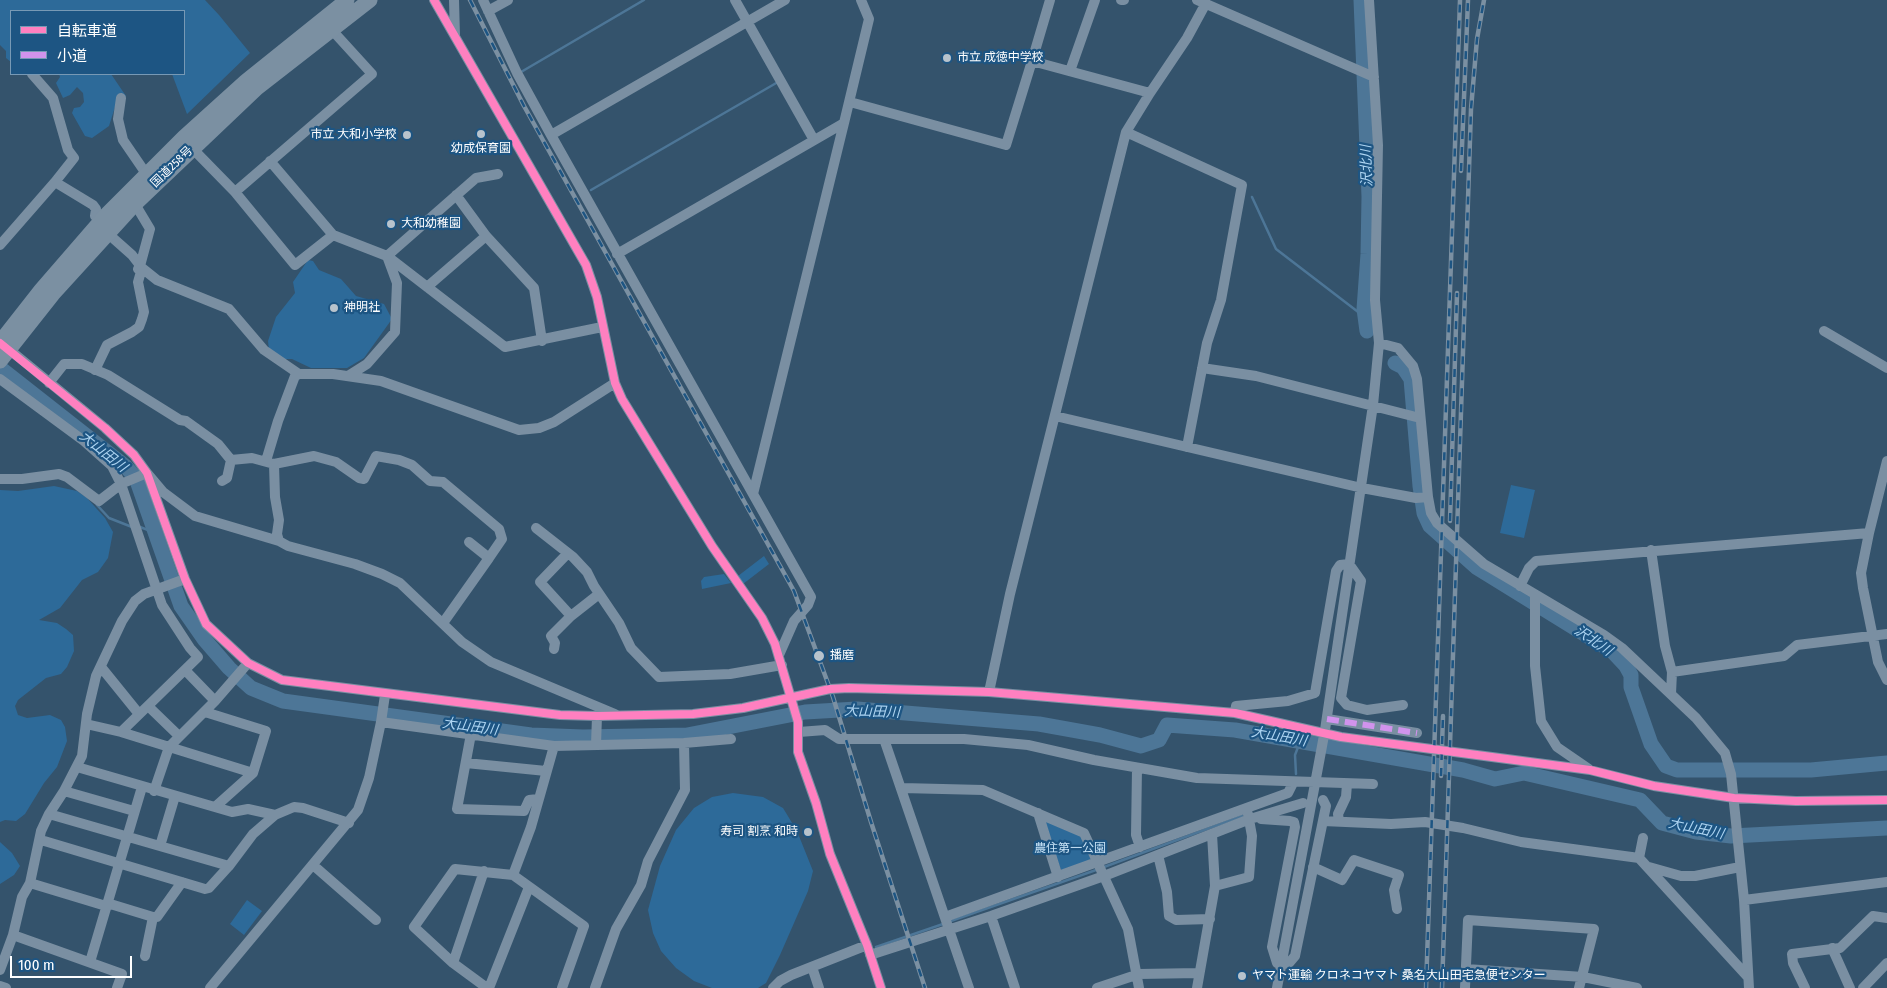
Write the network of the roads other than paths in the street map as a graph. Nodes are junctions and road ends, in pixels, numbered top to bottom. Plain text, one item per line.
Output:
1 (347, 0) edge
2 (370, 0) edge
3 (434, 0) edge
4 (454, 0) edge
5 (483, 0) edge
6 (508, 0) edge
7 (735, 0) edge
8 (785, 0) edge
9 (861, 0) edge
10 (1050, 0) edge
11 (1095, 0) edge
12 (1367, 1) edge
13 (1201, 2) edge
14 (488, 11) junction
15 (748, 22) junction
16 (331, 28) junction
17 (455, 37) junction
18 (1032, 61) junction
19 (1070, 71) junction
20 (33, 75) edge
21 (1371, 76) junction
22 (1150, 93) junction
23 (121, 98) dead end
24 (850, 102) junction
25 (844, 123) junction
26 (1126, 132) junction
27 (551, 135) junction
28 (814, 140) junction
29 (192, 148) junction
30 (270, 161) junction
31 (498, 174) dead end
32 (147, 175) junction
33 (54, 182) junction
34 (234, 192) junction
35 (456, 195) junction
36 (135, 204) junction
37 (95, 216) dead end
38 (333, 235) junction
39 (486, 236) junction
40 (108, 239) junction
41 (0, 244) edge
42 (618, 254) junction
43 (387, 256) junction
44 (141, 267) junction
45 (427, 287) junction
46 (602, 327) junction
47 (1824, 331) dead end
48 (542, 341) junction
49 (1379, 343) junction
50 (3, 350) edge
51 (1202, 368) junction
52 (1887, 368) edge
53 (95, 370) junction
54 (299, 374) junction
55 (348, 376) junction
56 (0, 379) edge
57 (49, 382) junction
58 (615, 383) junction
59 (1373, 405) junction
60 (1055, 416) junction
61 (1416, 417) junction
62 (1187, 447) junction
63 (230, 460) junction
64 (1887, 461) edge
65 (270, 463) junction
66 (146, 473) junction
67 (0, 479) edge
68 (222, 482) dead end
69 (122, 484) junction
70 (1362, 488) junction
71 (753, 494) junction
72 (1423, 498) junction
73 (536, 528) dead end
74 (1869, 533) junction
75 (279, 541) junction
76 (469, 542) dead end
77 (1651, 550) junction
78 (568, 553) junction
79 (489, 558) junction
80 (1349, 564) junction
81 (185, 579) junction
82 (1520, 586) junction
83 (156, 588) junction
84 (599, 594) junction
85 (1535, 603) junction
86 (571, 616) junction
87 (443, 624) junction
88 (1887, 634) edge
89 (1872, 635) junction
90 (554, 649) dead end
91 (781, 660) junction
92 (245, 666) junction
93 (101, 667) junction
94 (185, 670) junction
95 (1672, 672) junction
96 (1887, 680) edge
97 (989, 692) junction
98 (1671, 694) junction
99 (384, 697) junction
100 (791, 700) junction
101 (215, 701) junction
102 (1403, 705) dead end
103 (148, 706) junction
104 (204, 712) junction
105 (1235, 713) junction
106 (139, 714) junction
107 (618, 716) junction
108 (597, 719) junction
109 (1327, 719) junction
110 (381, 720) junction
111 (86, 724) junction
112 (798, 727) junction
113 (121, 732) junction
114 (1417, 733) dead end
115 (471, 734) junction
116 (179, 736) junction
117 (731, 739) dead end
118 (884, 739) junction
119 (596, 743) junction
120 (684, 743) junction
121 (554, 746) junction
122 (169, 747) junction
123 (466, 763) junction
124 (77, 768) junction
125 (1137, 768) junction
126 (1590, 770) junction
127 (546, 771) junction
128 (253, 773) junction
129 (1317, 779) junction
130 (1293, 783) junction
131 (1347, 784) junction
132 (1373, 784) dead end
133 (142, 787) junction
134 (902, 788) junction
135 (64, 791) junction
136 (154, 791) junction
137 (175, 796) junction
138 (1734, 798) junction
139 (538, 799) junction
140 (1323, 800) dead end
141 (1887, 800) edge
142 (1303, 803) dead end
143 (215, 808) junction
144 (1245, 808) junction
145 (134, 811) junction
146 (1038, 813) junction
147 (49, 814) junction
148 (275, 815) junction
149 (1253, 819) junction
150 (1323, 821) junction
151 (1339, 821) junction
152 (349, 823) junction
153 (1212, 834) junction
154 (127, 836) junction
155 (1643, 838) dead end
156 (40, 840) junction
157 (160, 846) junction
158 (1140, 847) junction
159 (1158, 855) junction
160 (1639, 858) junction
161 (118, 863) junction
162 (313, 865) junction
163 (229, 866) junction
164 (1648, 867) junction
165 (1740, 867) junction
166 (1313, 868) junction
167 (1101, 869) junction
168 (484, 871) junction
169 (513, 875) junction
170 (1058, 877) junction
171 (30, 882) junction
172 (182, 882) junction
173 (1887, 882) edge
174 (1215, 886) junction
175 (529, 887) junction
176 (1744, 900) junction
177 (106, 904) junction
178 (1397, 909) dead end
179 (991, 916) junction
180 (153, 917) junction
181 (1887, 918) edge
182 (1210, 919) junction
183 (376, 920) dead end
184 (947, 922) junction
185 (13, 935) junction
186 (1832, 948) junction
187 (868, 950) junction
188 (145, 956) dead end
189 (90, 962) junction
190 (453, 963) junction
191 (1887, 964) edge
192 (1281, 966) junction
193 (812, 967) junction
194 (0, 970) edge
195 (1466, 970) junction
196 (1199, 973) junction
197 (1138, 974) junction
198 (1583, 977) junction
199 (1749, 983) edge
200 (0, 986) edge
201 (217, 986) edge
202 (6, 988) edge
203 (117, 988) edge
204 (486, 988) edge
205 (562, 988) edge
206 (595, 988) edge
207 (773, 988) edge
208 (819, 988) edge
209 (880, 988) edge
210 (969, 988) edge
211 (1015, 988) edge
212 (1097, 988) edge
213 (1140, 988) edge
214 (1197, 988) edge
215 (1277, 988) edge
216 (1465, 988) edge
217 (1579, 988) edge
218 (1637, 988) edge
219 (1805, 988) edge
220 (1850, 988) edge
221 (1863, 988) edge

1 - 32 highway, 国道258号
2 - 16 highway, 国道258号
3 - 17 street
4 - 17 street
5 - 14 street
6 - 14 street
7 - 15 street
8 - 15 street
9 - 24 street
10 - 18 street
11 - 19 street
12 - 21 street
13 - 21 street
13 - 22 street
14 - 27 street
15 - 27 street
15 - 28 street
16 - 29 highway, 国道258号
16 - 30 street
17 - 46 street
18 - 19 street
18 - 24 street
19 - 22 street
20 - 33 street
21 - 49 street
22 - 26 street
23 - 32 street
24 - 25 street
25 - 28 street
25 - 71 street
26 - 51 street
26 - 60 street
27 - 42 street
28 - 42 street
29 - 34 street
29 - 36 highway, 国道258号
30 - 34 street
30 - 38 street
31 - 35 street
32 - 50 highway, 国道258号
33 - 37 street
33 - 41 street
34 - 38 street
35 - 39 street
35 - 43 street
36 - 40 highway, 国道258号
36 - 44 street
38 - 43 street
39 - 45 street
39 - 48 street
40 - 44 street
40 - 50 highway, 国道258号
42 - 71 street
43 - 45 street
43 - 55 street
44 - 53 street
44 - 54 street
45 - 48 street
46 - 48 street
46 - 58 street
47 - 52 street
49 - 59 street
49 - 61 street
50 - 57 street
51 - 59 street
51 - 62 street
53 - 57 street
53 - 63 street
54 - 55 street
54 - 65 street
55 - 58 street
56 - 69 street
57 - 66 street
58 - 91 street
59 - 61 street
59 - 70 street
60 - 62 street
60 - 97 street
61 - 72 street
62 - 70 street
63 - 65 street
63 - 68 street
64 - 74 street
65 - 75 street
65 - 79 street
66 - 69 street
66 - 75 street
66 - 81 street
67 - 69 street
69 - 83 street
70 - 72 street
70 - 80 street
71 - 91 street
72 - 82 street
73 - 78 street
74 - 77 street
74 - 89 street
75 - 87 street
76 - 79 street
77 - 82 street
77 - 95 street
78 - 84 street
78 - 86 street
79 - 87 street
80 - 102 street
80 - 105 street
80 - 109 street
81 - 83 street
81 - 92 street
82 - 85 street
83 - 93 street
83 - 94 street
84 - 86 street
84 - 91 street
85 - 98 street
85 - 126 street
86 - 90 street
87 - 107 street
88 - 89 street
89 - 95 street
89 - 96 street
91 - 100 street
92 - 99 street
92 - 101 street
93 - 106 street
93 - 111 street
94 - 101 street
94 - 103 street
95 - 98 street
97 - 100 street
97 - 105 street
98 - 138 street
99 - 108 street
99 - 110 street
100 - 107 street
100 - 112 street
101 - 104 street
103 - 106 street
103 - 116 street
104 - 116 street
104 - 128 street
105 - 126 street
106 - 113 street
107 - 108 street
108 - 119 street
109 - 114 street
109 - 129 street
110 - 115 street
110 - 152 street
111 - 113 street
111 - 124 street
112 - 118 street
112 - 187 street
113 - 122 street
115 - 121 street
115 - 123 street
116 - 122 street
117 - 120 street
118 - 125 street
118 - 134 street
119 - 120 street
119 - 121 street
120 - 206 street
121 - 127 street
122 - 128 street
122 - 136 street
123 - 127 street
123 - 139 street
124 - 133 street
124 - 135 street
125 - 130 street
125 - 158 street
126 - 138 street
127 - 139 street
128 - 143 street
129 - 130 street
129 - 131 street
129 - 192 street
130 - 144 street
131 - 132 street
131 - 151 street
133 - 136 street
133 - 145 street
134 - 146 street
134 - 184 street
135 - 145 street
135 - 147 street
136 - 137 street
137 - 143 street
137 - 157 street
138 - 141 street
138 - 165 street
139 - 169 street
140 - 150 street
142 - 149 street
143 - 148 street
144 - 149 street
144 - 158 street
145 - 154 street
146 - 167 street
146 - 170 street
147 - 154 street
147 - 156 street
148 - 152 street
148 - 163 street
149 - 153 street
149 - 174 street
149 - 192 street
150 - 151 street
150 - 166 street
151 - 160 street
152 - 162 street
153 - 159 street
153 - 174 street
154 - 157 street
154 - 161 street
155 - 160 street
156 - 161 street
156 - 171 street
157 - 163 street
158 - 167 street
159 - 167 street
159 - 182 street
160 - 164 street
161 - 172 street
161 - 177 street
162 - 183 street
162 - 201 street
163 - 172 street
164 - 165 street
164 - 199 street
165 - 176 street
166 - 178 street
166 - 192 street
167 - 170 street
167 - 179 street
167 - 197 street
168 - 169 street
168 - 190 street
168 - 190 street
169 - 175 street
170 - 184 street
171 - 177 street
171 - 185 street
172 - 180 street
173 - 176 street
174 - 182 street
175 - 204 street
175 - 205 street
176 - 199 street
177 - 180 street
177 - 189 street
179 - 184 street
179 - 211 street
180 - 188 street
181 - 186 street
182 - 196 street
184 - 187 street
184 - 210 street
185 - 189 street
185 - 194 street
186 - 219 street
186 - 220 street
187 - 193 street
187 - 209 street
189 - 203 street
190 - 204 street
191 - 221 street
192 - 215 street
193 - 207 street
193 - 208 street
195 - 198 street
195 - 198 street
195 - 216 street
196 - 197 street
196 - 214 street
197 - 212 street
197 - 213 street
198 - 217 street
198 - 218 street
200 - 202 street

